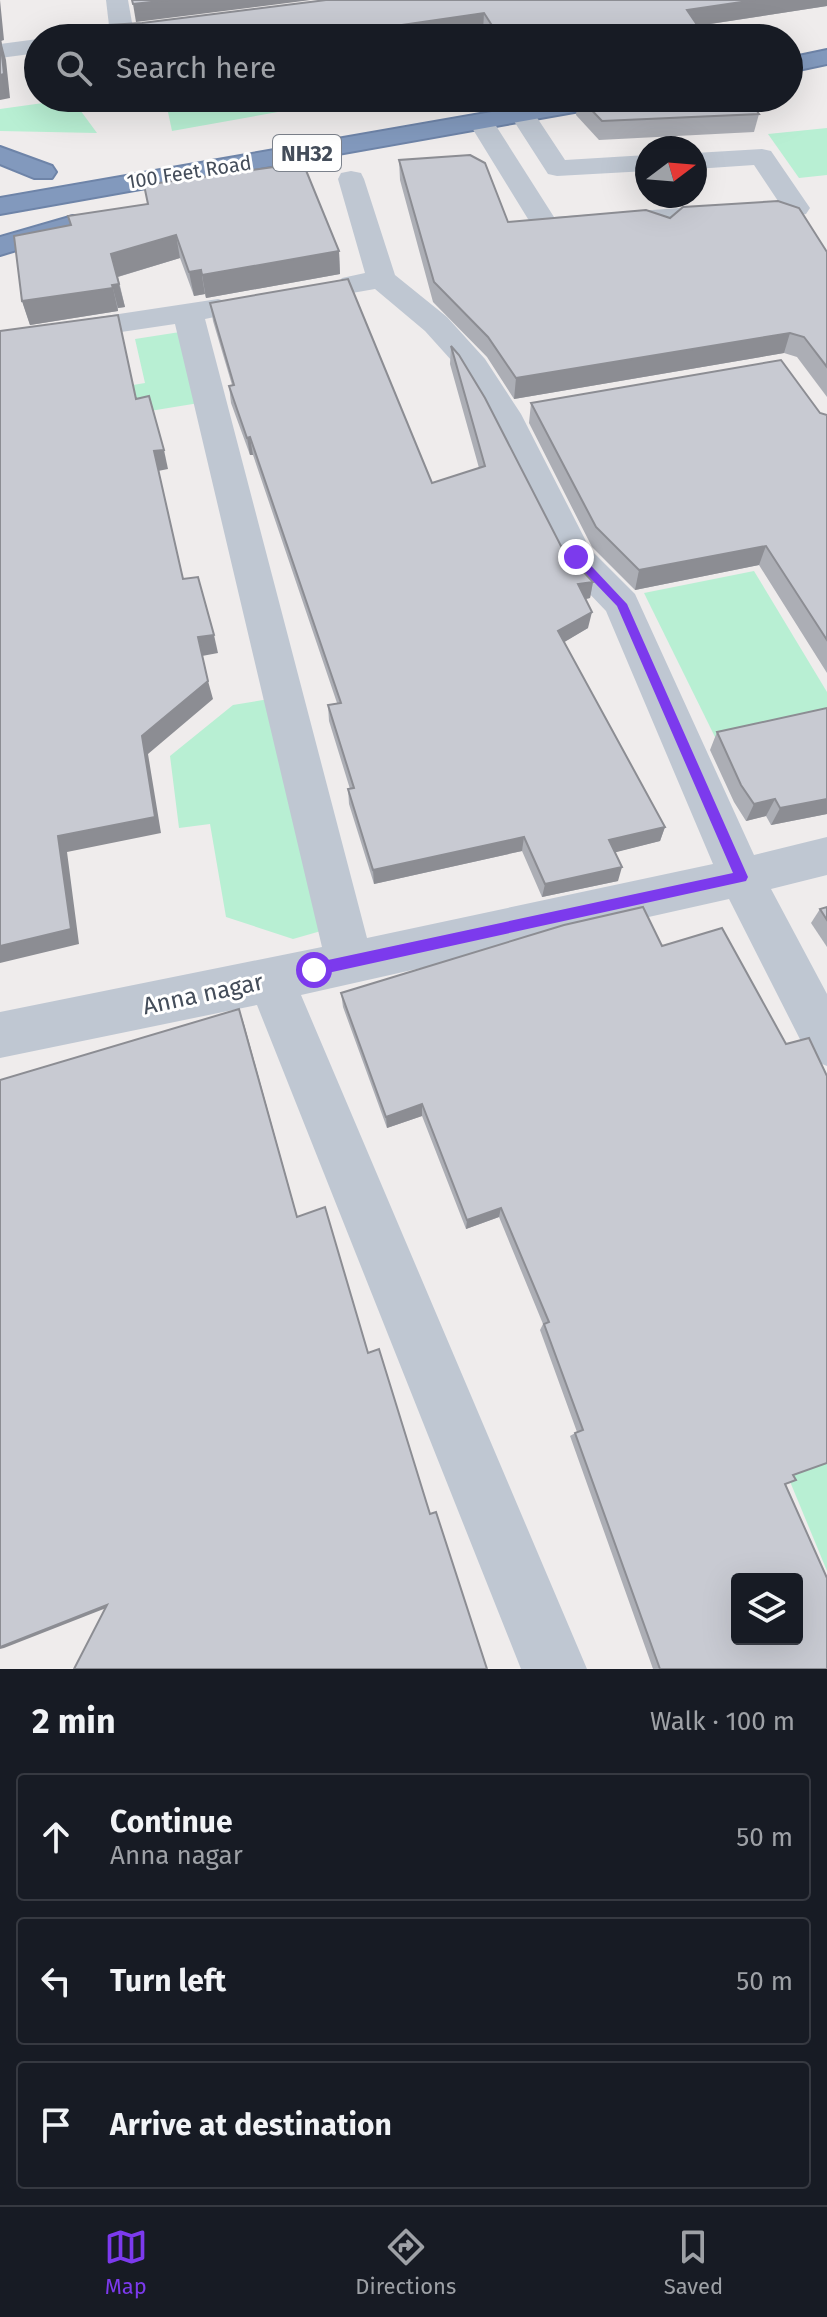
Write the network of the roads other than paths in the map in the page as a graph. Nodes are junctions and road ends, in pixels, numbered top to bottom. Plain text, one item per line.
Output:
1 (117, 0) edge
2 (121, 24) edge
3 (24, 48) edge
4 (0, 51) edge
5 (827, 57) edge
6 (803, 62) edge
7 (539, 112) edge
8 (523, 115) junction
9 (482, 123) junction
10 (0, 155) edge
11 (707, 160) edge
12 (635, 164) edge
13 (70, 167) dead end
14 (43, 172) junction
15 (146, 179) junction
16 (351, 179) dead end
17 (0, 180) edge
18 (0, 206) edge
19 (0, 246) edge
20 (381, 279) junction
21 (321, 289) edge
22 (247, 303) edge
23 (188, 313) junction
24 (0, 341) edge
25 (827, 856) edge
26 (741, 877) junction
27 (349, 961) junction
28 (271, 980) junction
29 (0, 1035) edge
30 (827, 1043) edge
31 (554, 1669) edge

1 - 2 street
3 - 4 street
5 - 6 highway
7 - 8 highway, 100 Feet Road / NH32
8 - 9 highway, 100 Feet Road / NH32
8 - 12 street
9 - 11 street
9 - 15 highway, 100 Feet Road / NH32
10 - 14 highway
13 - 14 highway
14 - 17 highway
15 - 18 highway, 100 Feet Road / NH32
15 - 19 highway
16 - 20 street
20 - 21 street
20 - 26 street
22 - 23 street
23 - 24 street
23 - 27 street
25 - 26 street, Anna nagar
26 - 27 street, Anna nagar
26 - 30 street
27 - 28 street, Anna nagar
28 - 29 street, Anna nagar
28 - 31 street

